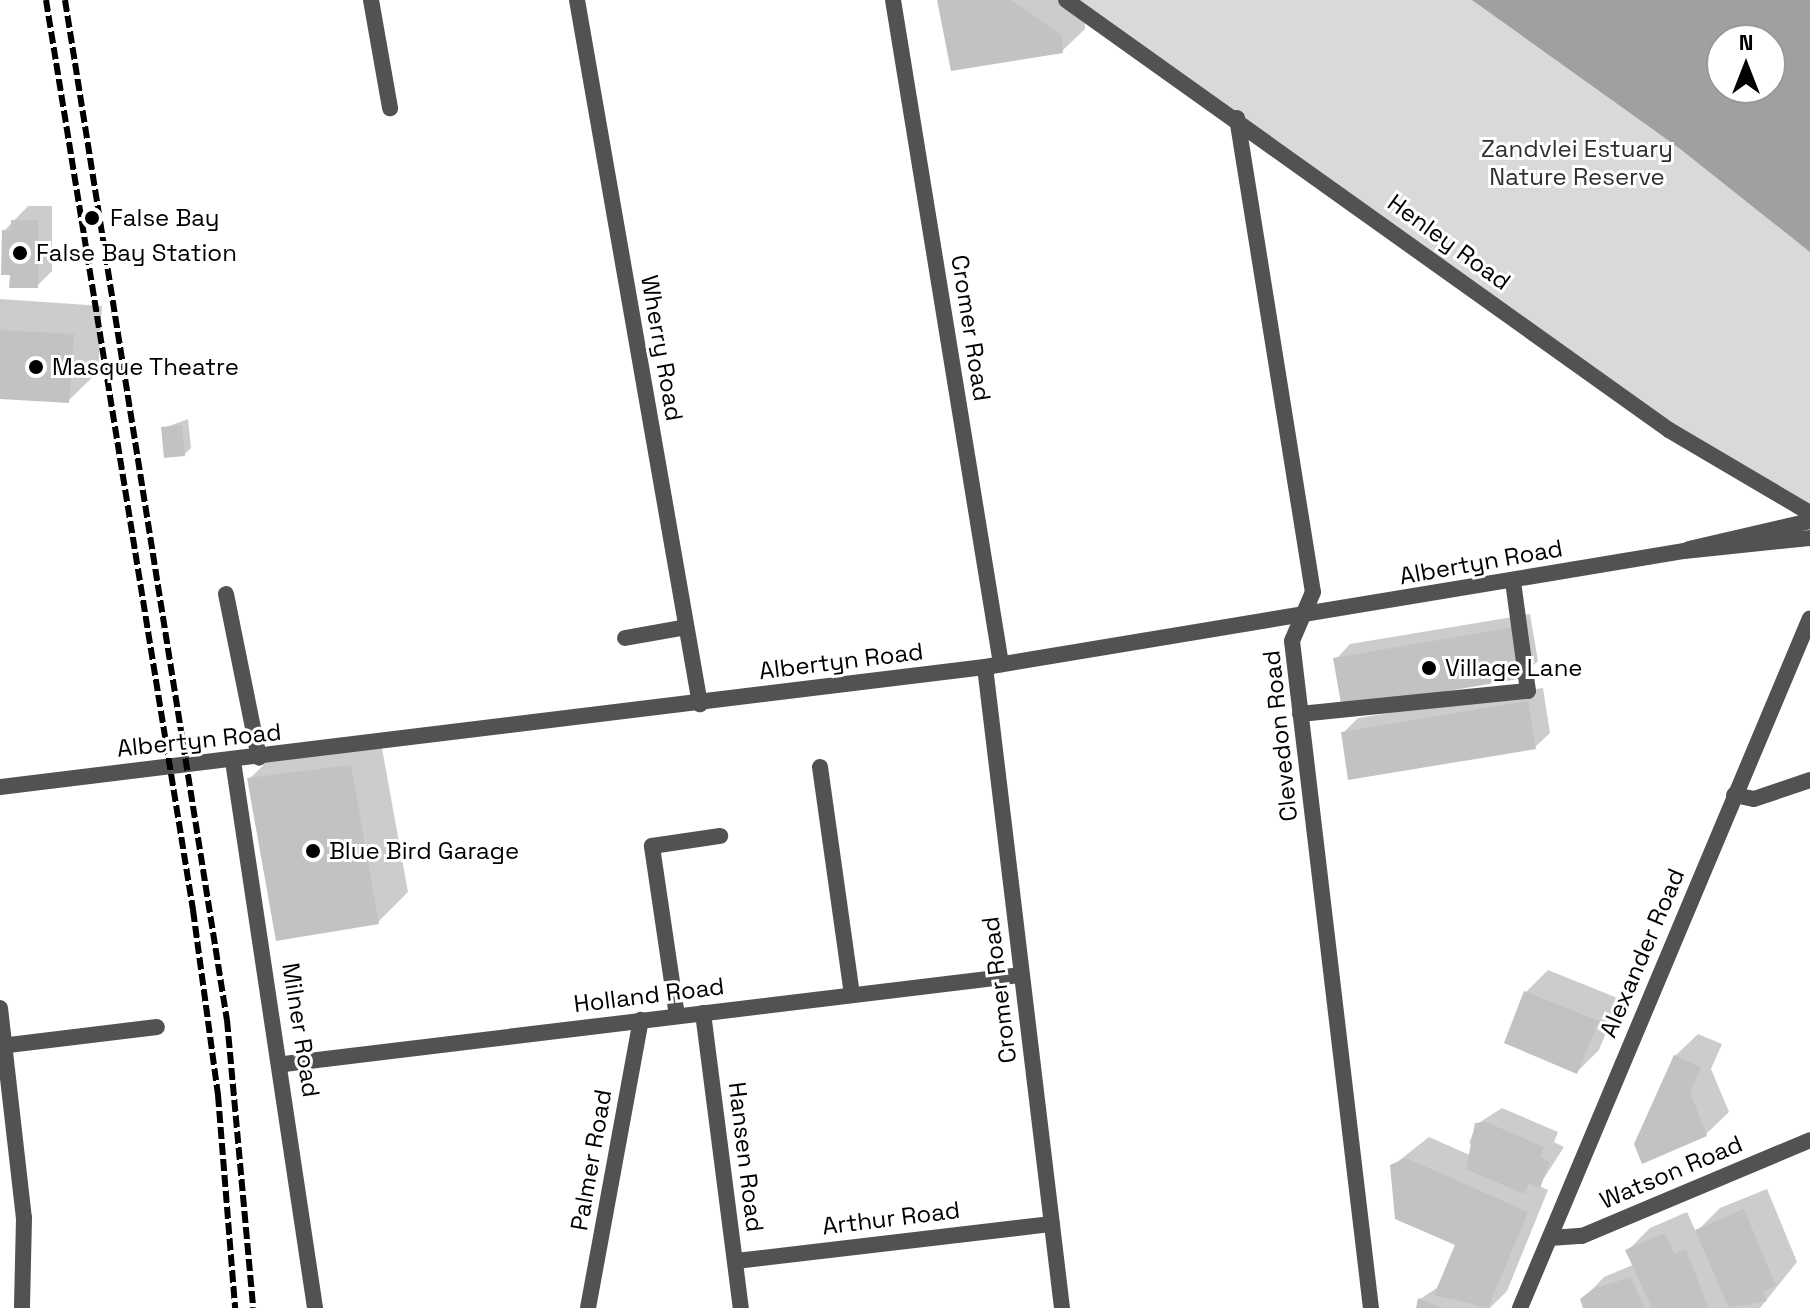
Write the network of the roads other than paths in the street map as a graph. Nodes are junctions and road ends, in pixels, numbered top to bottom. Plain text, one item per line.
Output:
1 (371, 0) edge
2 (577, 0) edge
3 (893, 0) edge
4 (1066, 0) edge
5 (390, 108) dead end
6 (1237, 118) junction
7 (1810, 513) edge
8 (1810, 521) edge
9 (1810, 538) edge
10 (1684, 551) junction
11 (1513, 581) junction
12 (226, 594) dead end
13 (1304, 616) junction
14 (1810, 618) edge
15 (686, 627) junction
16 (625, 638) dead end
17 (993, 665) junction
18 (700, 704) junction
19 (1300, 714) junction
20 (259, 758) junction
21 (233, 761) junction
22 (820, 767) dead end
23 (1810, 780) edge
24 (0, 787) edge
25 (1734, 795) junction
26 (720, 836) dead end
27 (1021, 975) junction
28 (852, 995) junction
29 (0, 1008) edge
30 (703, 1013) junction
31 (677, 1016) junction
32 (641, 1020) junction
33 (157, 1027) dead end
34 (3, 1046) edge
35 (284, 1064) junction
36 (1810, 1140) edge
37 (1052, 1224) junction
38 (1550, 1238) junction
39 (736, 1261) junction
40 (22, 1308) edge
41 (315, 1308) edge
42 (588, 1308) edge
43 (741, 1308) edge
44 (1062, 1308) edge
45 (1371, 1308) edge
46 (1520, 1308) edge

1 - 5 street
2 - 15 street, Wherry Road
3 - 17 street, Cromer Road
4 - 6 street, Henley Road
6 - 7 street, Henley Road
6 - 13 street, Clevedon Road
8 - 10 street, Albertyn Road
9 - 10 street, Albertyn Road
10 - 11 street, Albertyn Road
11 - 13 street, Albertyn Road
11 - 19 street
12 - 20 street
13 - 17 street, Albertyn Road
13 - 19 street, Clevedon Road
14 - 25 street, Alexander Road
15 - 16 street
15 - 18 street, Wherry Road
17 - 18 street, Albertyn Road
17 - 27 street, Cromer Road
18 - 20 street, Albertyn Road
19 - 45 street, Clevedon Road
20 - 21 street, Albertyn Road
21 - 24 street, Albertyn Road
21 - 35 street, Milner Road
22 - 28 street
23 - 25 street
25 - 38 street, Alexander Road
26 - 31 street
27 - 28 street, Holland Road
27 - 37 street, Cromer Road
28 - 30 street, Holland Road
29 - 34 street
30 - 31 street, Holland Road
30 - 39 street, Hansen Road
31 - 32 street, Holland Road
32 - 35 street, Holland Road
32 - 42 street, Palmer Road
33 - 34 street
34 - 40 street
35 - 41 street, Milner Road
36 - 38 street, Watson Road
37 - 39 street, Arthur Road
37 - 44 street, Cromer Road
38 - 46 street, Alexander Road
39 - 43 street, Hansen Road

